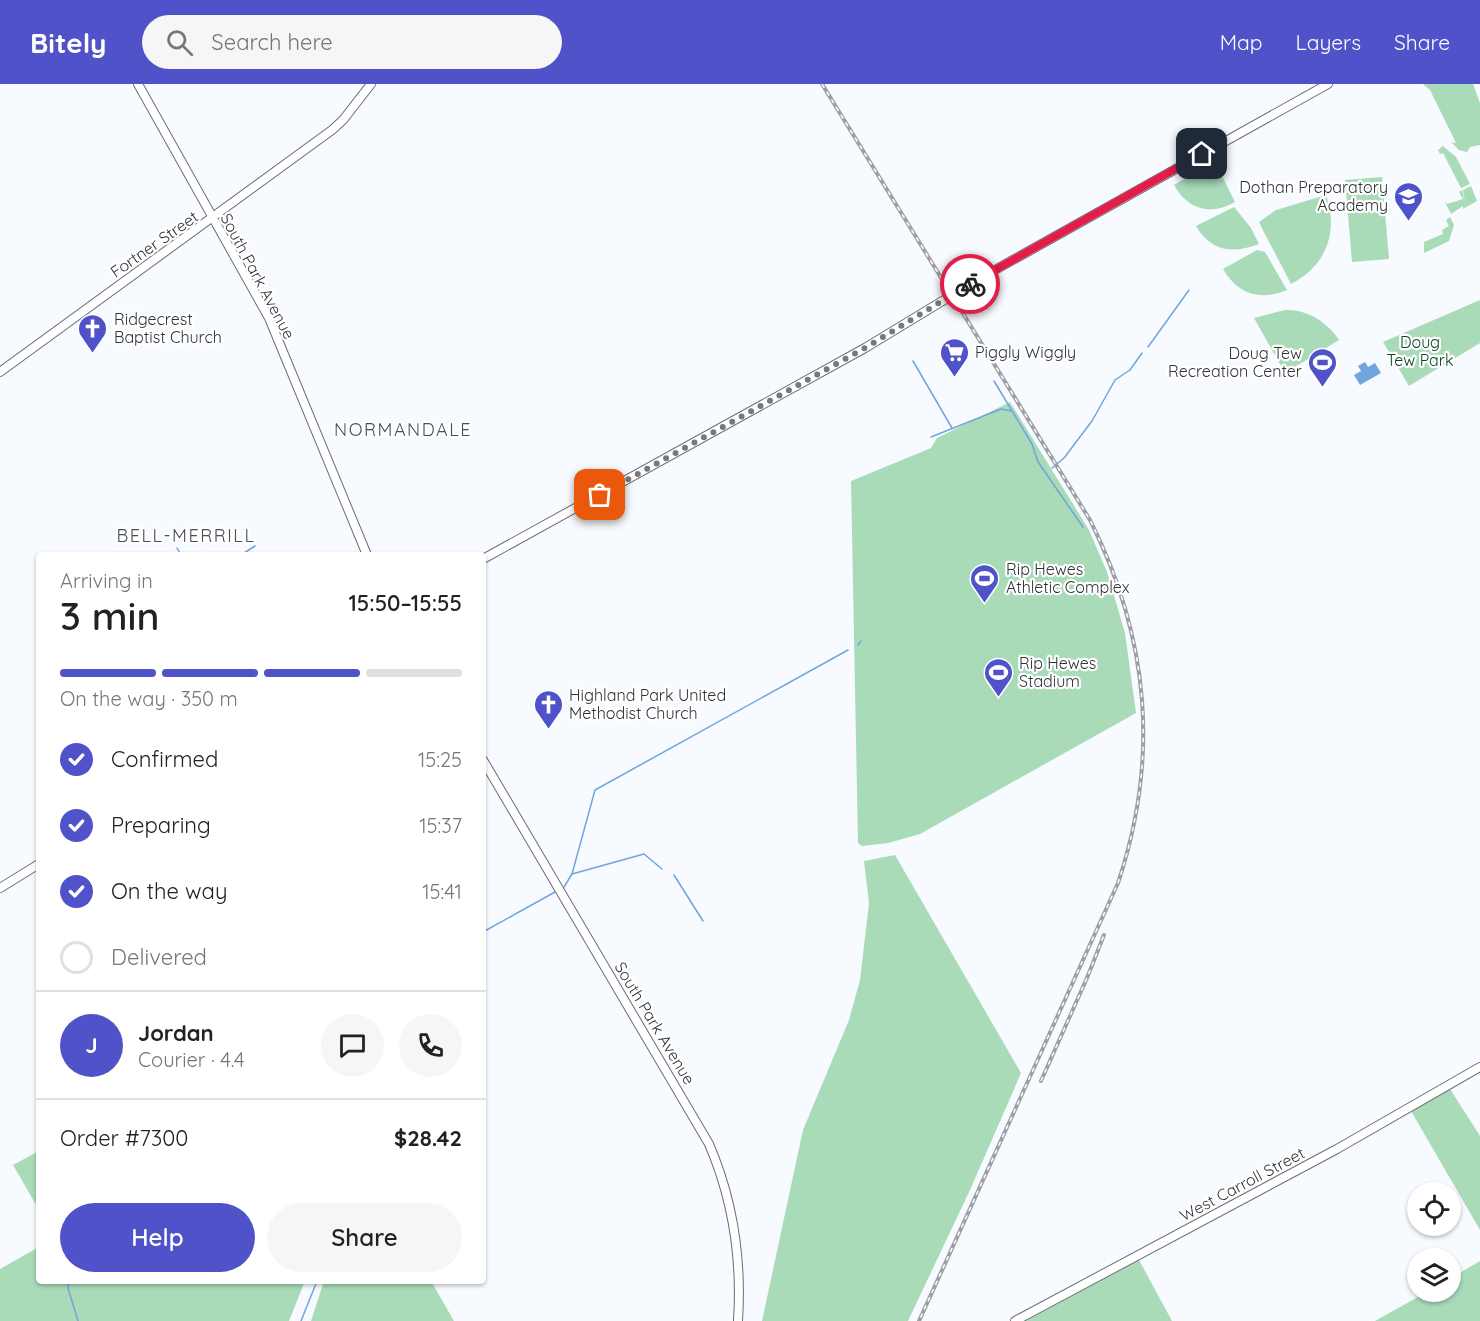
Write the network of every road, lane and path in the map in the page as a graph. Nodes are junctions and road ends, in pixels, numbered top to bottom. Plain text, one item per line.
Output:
1 (138, 84) edge
2 (371, 84) edge
3 (1328, 84) edge
4 (213, 219) junction
5 (0, 372) edge
6 (367, 552) edge
7 (486, 557) edge
8 (486, 765) edge
9 (36, 866) edge
10 (0, 888) edge
11 (1480, 1067) edge
12 (738, 1321) edge
13 (1015, 1321) edge

1 - 4 street, South Park Avenue
2 - 4 street, Fortner Street
3 - 7 street
4 - 5 street, Fortner Street
4 - 6 street, South Park Avenue
8 - 12 street, South Park Avenue
9 - 10 street
11 - 13 street, West Carroll Street

